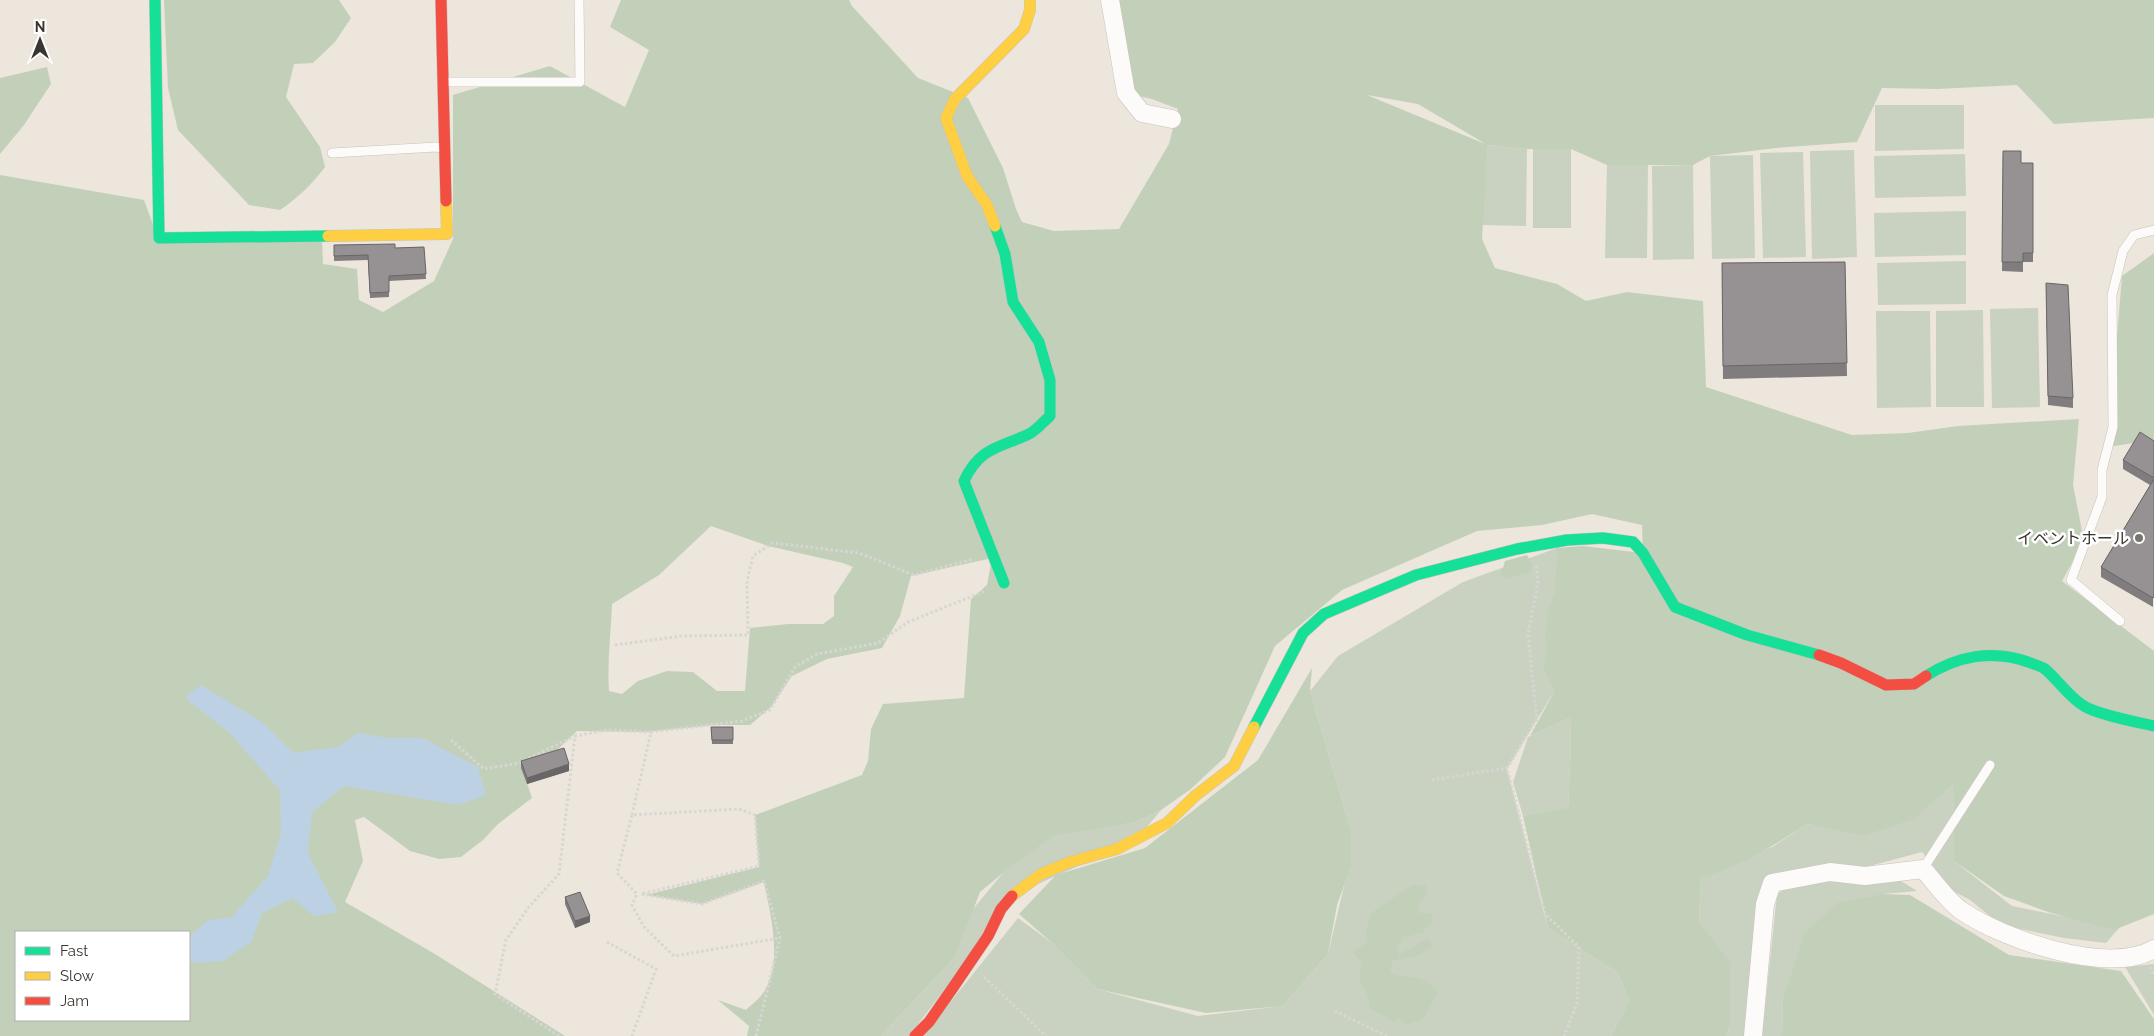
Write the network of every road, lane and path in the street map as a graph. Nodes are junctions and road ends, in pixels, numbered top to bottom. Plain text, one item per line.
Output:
1 (155, 0) edge
2 (441, 0) edge
3 (578, 0) edge
4 (1030, 0) edge
5 (1110, 0) edge
6 (444, 82) junction
7 (1172, 119) dead end
8 (445, 149) junction
9 (332, 153) dead end
10 (2154, 230) edge
11 (1533, 546) junction
12 (994, 557) junction
13 (1004, 583) joint
14 (2120, 621) dead end
15 (615, 644) dead end
16 (2154, 726) edge
17 (651, 732) junction
18 (575, 736) junction
19 (451, 740) dead end
20 (1990, 765) dead end
21 (1507, 768) junction
22 (1432, 780) dead end
23 (632, 814) junction
24 (1923, 869) junction
25 (780, 938) junction
26 (607, 942) dead end
27 (2154, 949) edge
28 (970, 963) junction
29 (1335, 1011) dead end
30 (560, 1036) edge
31 (632, 1036) edge
32 (756, 1036) edge
33 (915, 1036) edge
34 (1046, 1036) edge
35 (1386, 1036) edge
36 (1564, 1036) edge
37 (1753, 1036) edge

1 - 8 street
2 - 6 street
3 - 6 lane
4 - 12 street
5 - 7 street
6 - 8 street
8 - 9 lane
10 - 14 lane
11 - 16 street
11 - 21 path
11 - 28 street
12 - 13 street
12 - 15 path
13 - 17 path
17 - 18 path
17 - 23 path
18 - 19 path
18 - 30 path
20 - 24 lane
21 - 22 path
21 - 36 path
23 - 25 path
23 - 25 path
24 - 27 street
24 - 37 street
25 - 32 path
26 - 31 path
28 - 33 street
28 - 34 path
29 - 35 path

